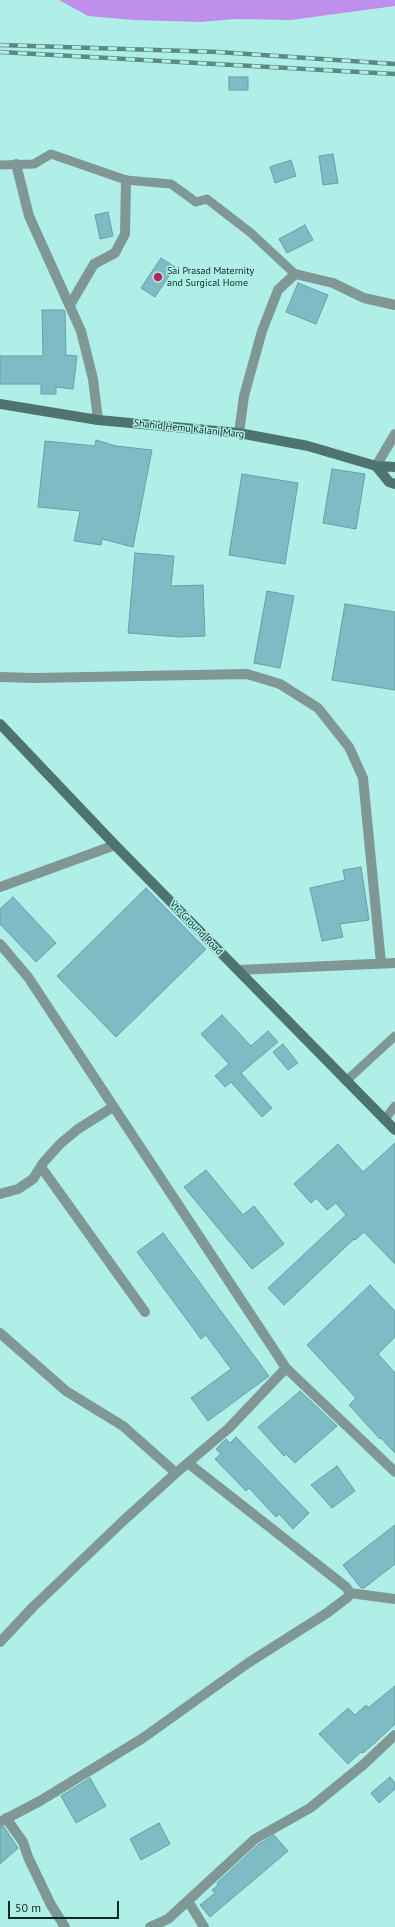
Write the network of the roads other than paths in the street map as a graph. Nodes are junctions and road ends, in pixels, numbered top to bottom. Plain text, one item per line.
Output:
1 (16, 164) junction
2 (0, 165) edge
3 (126, 180) junction
4 (295, 274) junction
5 (70, 305) junction
6 (395, 305) edge
7 (0, 404) edge
8 (98, 420) junction
9 (239, 433) junction
10 (395, 434) edge
11 (376, 466) junction
12 (395, 467) edge
13 (395, 484) edge
14 (0, 677) edge
15 (0, 724) edge
16 (115, 845) junction
17 (0, 888) edge
18 (0, 944) edge
19 (395, 963) edge
20 (381, 964) junction
21 (238, 970) junction
22 (395, 1036) edge
23 (346, 1081) junction
24 (395, 1106) edge
25 (114, 1107) junction
26 (384, 1120) junction
27 (395, 1130) edge
28 (41, 1167) junction
29 (0, 1194) edge
30 (145, 1312) dead end
31 (0, 1332) edge
32 (286, 1368) junction
33 (188, 1463) junction
34 (395, 1472) edge
35 (176, 1473) junction
36 (350, 1593) junction
37 (395, 1599) edge
38 (0, 1642) edge
39 (395, 1735) edge
40 (3, 1820) edge
41 (188, 1901) junction
42 (65, 1927) edge
43 (150, 1927) edge
44 (204, 1927) edge

1 - 2 lane
1 - 3 lane
1 - 5 street
3 - 4 lane
3 - 5 street
4 - 6 street
4 - 9 street
5 - 8 street
7 - 8 street, Shahid Hemu Kalani Marg
8 - 9 street, Shahid Hemu Kalani Marg
9 - 11 street, Shahid Hemu Kalani Marg
10 - 11 street
11 - 12 street, Shahid Hemu Kalani Marg
11 - 13 street
14 - 20 street
15 - 16 street, Vtc Ground Road
16 - 17 street
16 - 21 street, Vtc Ground Road
18 - 25 street
19 - 20 street
20 - 21 street
21 - 23 street, Vtc Ground Road
22 - 23 lane
23 - 26 street, Vtc Ground Road
24 - 26 lane
25 - 28 street
25 - 32 street
26 - 27 street, Vtc Ground Road
28 - 29 street
28 - 30 street
31 - 35 street
32 - 33 street
32 - 34 street
33 - 35 street
33 - 36 street
35 - 38 street
36 - 37 street
36 - 40 street
39 - 41 street
40 - 42 street
41 - 43 street
41 - 44 street

